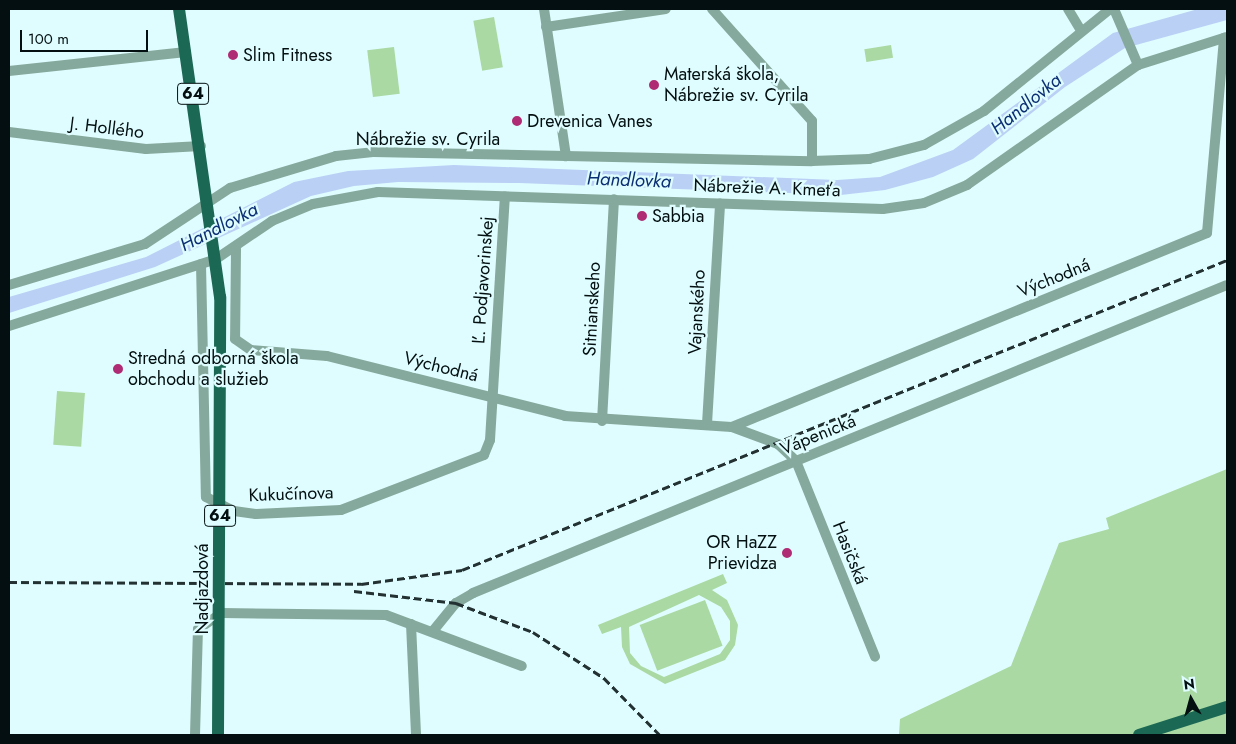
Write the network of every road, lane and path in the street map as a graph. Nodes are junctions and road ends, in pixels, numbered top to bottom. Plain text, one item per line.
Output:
1 (179, 9) edge
2 (544, 9) edge
3 (666, 9) edge
4 (712, 9) edge
5 (1068, 9) edge
6 (1110, 9) edge
7 (1114, 9) edge
8 (546, 27) junction
9 (1081, 31) junction
10 (1226, 38) edge
11 (186, 52) junction
12 (1138, 65) junction
13 (9, 72) edge
14 (9, 132) edge
15 (201, 146) junction
16 (566, 156) junction
17 (812, 161) junction
18 (505, 196) junction
19 (614, 199) junction
20 (210, 203) junction
21 (720, 203) junction
22 (236, 249) junction
23 (216, 259) junction
24 (201, 264) junction
25 (9, 285) edge
26 (1227, 285) edge
27 (233, 287) junction
28 (219, 291) junction
29 (9, 326) edge
30 (492, 396) junction
31 (602, 422) junction
32 (707, 424) junction
33 (732, 427) junction
34 (796, 461) junction
35 (411, 624) junction
36 (433, 632) junction
37 (875, 657) dead end
38 (522, 666) dead end
39 (1227, 707) edge
40 (194, 735) edge
41 (218, 735) edge
42 (416, 735) edge
43 (1138, 735) edge

1 - 11 main road, 64
2 - 8 street
3 - 8 street
4 - 17 street
5 - 9 street
6 - 9 street, Nábrežie sv. Cyrila
7 - 12 street
8 - 16 street
9 - 17 street, Nábrežie sv. Cyrila
10 - 12 street, Nábrežie A. Kmeťa
10 - 33 street, Východná
11 - 13 street
11 - 15 main road, 64
12 - 21 street, Nábrežie A. Kmeťa
14 - 15 street, J. Hollého
15 - 20 main road, 64
16 - 17 street, Nábrežie sv. Cyrila
16 - 20 street, Nábrežie sv. Cyrila
18 - 19 street, Nábrežie A. Kmeťa
18 - 22 street, Nábrežie A. Kmeťa
18 - 30 street, Ľ. Podjavorinskej
19 - 21 street, Nábrežie A. Kmeťa
19 - 31 street, Sitnianskeho
20 - 23 main road, Nadjazdová / 64
20 - 25 street, Nábrežie sv. Cyrila
21 - 32 street, Vajanského
22 - 23 street, Nábrežie A. Kmeťa
22 - 27 street, Východná
23 - 24 street, Nábrežie A. Kmeťa
23 - 28 main road, Nadjazdová / 64
24 - 29 street, Nábrežie A. Kmeťa
24 - 30 street, Kukučínova
26 - 34 street, Vápenická
27 - 28 street
27 - 30 street, Východná
28 - 41 main road, Nadjazdová / 64, bridge
30 - 31 street, Východná
31 - 32 street, Východná
32 - 33 street, Východná
33 - 34 street, Východná
34 - 36 street, Vápenická
34 - 37 street, Hasičská
35 - 36 street
35 - 40 street
35 - 42 street
36 - 38 street
39 - 43 main road

